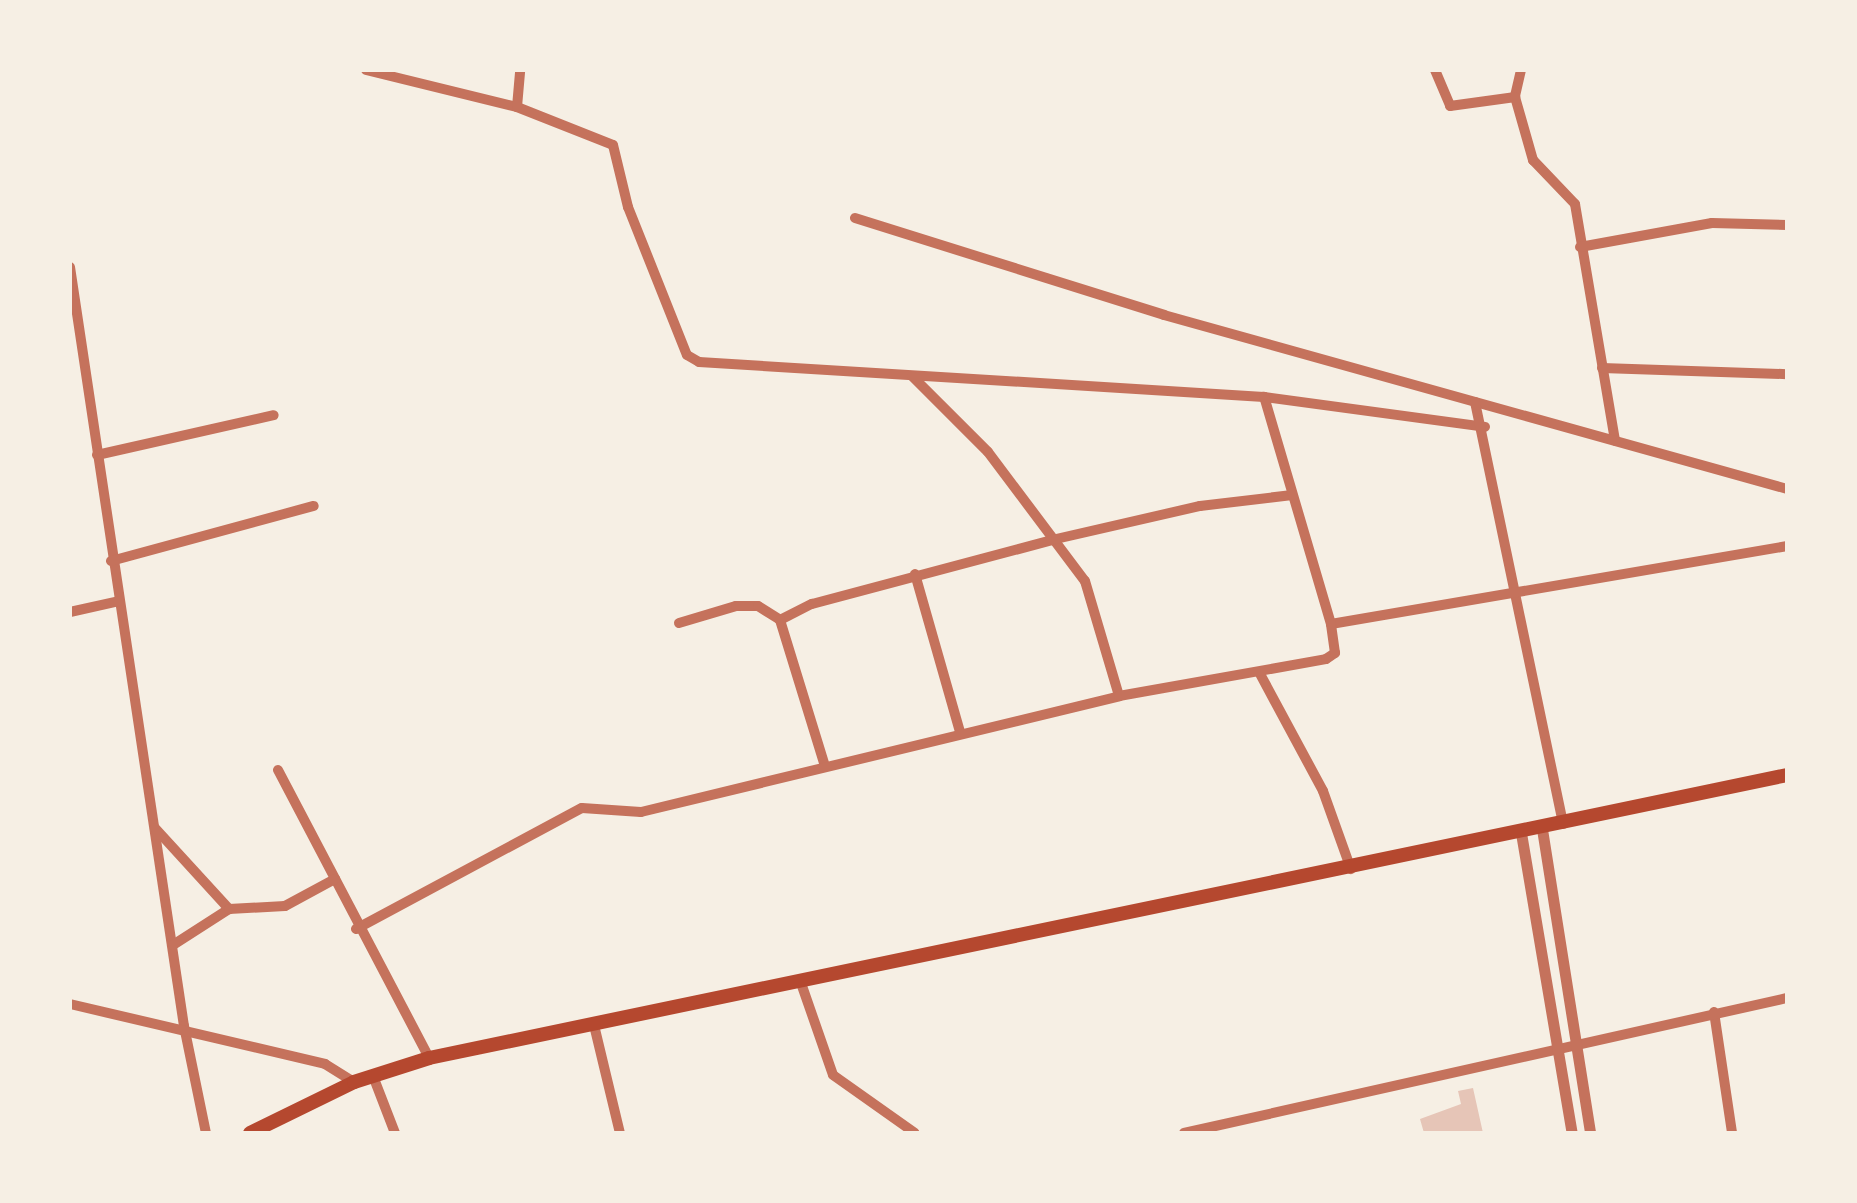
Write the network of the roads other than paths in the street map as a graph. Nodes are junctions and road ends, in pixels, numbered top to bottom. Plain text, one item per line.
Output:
1 (366, 70) edge
2 (520, 70) edge
3 (1435, 70) edge
4 (1522, 70) edge
5 (1516, 97) junction
6 (517, 106) junction
7 (855, 218) dead end
8 (1787, 225) edge
9 (1580, 247) junction
10 (70, 266) edge
11 (1602, 368) junction
12 (1787, 374) edge
13 (912, 376) junction
14 (1264, 397) junction
15 (1475, 402) junction
16 (274, 415) dead end
17 (1486, 427) junction
18 (1615, 441) junction
19 (97, 455) junction
20 (1787, 490) edge
21 (1292, 495) junction
22 (314, 506) dead end
23 (1056, 539) junction
24 (1787, 546) edge
25 (111, 561) junction
26 (916, 574) junction
27 (1519, 594) junction
28 (120, 601) junction
29 (70, 612) edge
30 (780, 620) junction
31 (679, 623) dead end
32 (1331, 624) junction
33 (1259, 672) junction
34 (1119, 696) junction
35 (960, 732) junction
36 (825, 766) junction
37 (278, 770) dead end
38 (1787, 775) edge
39 (1563, 824) junction
40 (153, 826) junction
41 (1542, 829) junction
42 (1521, 834) junction
43 (1351, 869) junction
44 (335, 879) junction
45 (228, 909) junction
46 (356, 929) junction
47 (172, 944) junction
48 (801, 983) junction
49 (1787, 998) edge
50 (70, 1004) edge
51 (1714, 1012) junction
52 (594, 1025) junction
53 (184, 1026) junction
54 (1578, 1042) junction
55 (1559, 1046) junction
56 (429, 1058) junction
57 (373, 1076) junction
58 (354, 1082) junction
59 (206, 1133) edge
60 (250, 1133) edge
61 (395, 1133) edge
62 (620, 1133) edge
63 (915, 1133) edge
64 (1184, 1133) edge
65 (1572, 1133) edge
66 (1590, 1133) edge
67 (1732, 1133) edge

1 - 6 street
2 - 6 street
3 - 5 street
4 - 5 street
5 - 9 street
6 - 13 street
7 - 15 street
8 - 9 street
9 - 11 street
10 - 19 street
11 - 12 street
11 - 18 street
13 - 14 street
13 - 23 street
14 - 17 street
14 - 21 street
15 - 17 street
15 - 18 street
16 - 19 street
17 - 27 street
18 - 20 street
19 - 25 street
21 - 23 street
21 - 32 street
22 - 25 street
23 - 26 street
23 - 34 street
24 - 27 street
25 - 28 street
26 - 30 street
26 - 35 street
27 - 32 street
27 - 39 street
28 - 29 street
28 - 40 street
30 - 31 street
30 - 36 street
32 - 33 street
33 - 34 street
33 - 43 street
34 - 35 street
35 - 36 street
36 - 46 street
37 - 44 street
38 - 39 main road
39 - 41 main road
40 - 45 street
40 - 47 street
41 - 42 main road
41 - 54 street
42 - 43 main road
42 - 55 street
43 - 48 main road
44 - 45 street
44 - 46 street
45 - 47 street
46 - 56 street
47 - 53 street
48 - 52 main road
48 - 63 street
49 - 51 street
50 - 53 street
51 - 54 street
51 - 67 street
52 - 56 main road
52 - 62 street
53 - 58 street
53 - 59 street
54 - 55 street
54 - 66 street
55 - 64 street
55 - 65 street
56 - 57 main road
57 - 58 main road
57 - 61 street
58 - 60 main road

